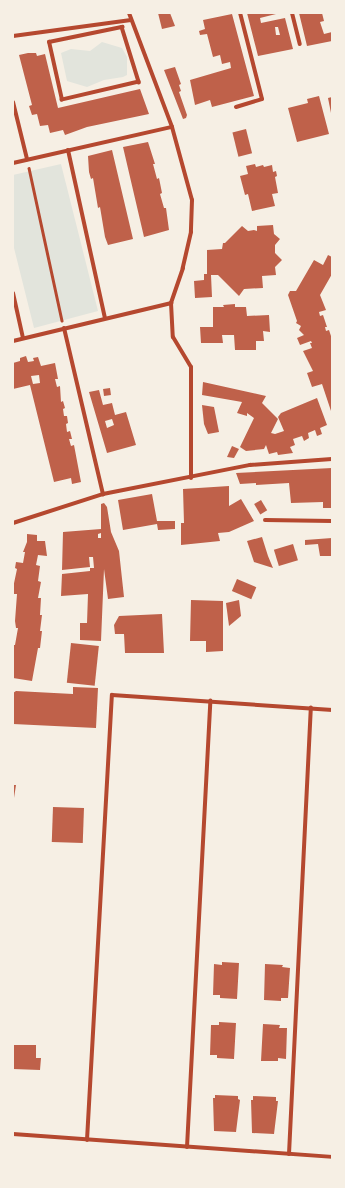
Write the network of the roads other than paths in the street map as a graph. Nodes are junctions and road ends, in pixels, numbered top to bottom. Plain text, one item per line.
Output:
1 (129, 13) edge
2 (240, 13) edge
3 (292, 13) edge
4 (131, 20) junction
5 (13, 36) edge
6 (49, 42) joint
7 (300, 44) dead end
8 (13, 102) edge
9 (236, 107) dead end
10 (172, 127) junction
11 (68, 150) junction
12 (27, 160) junction
13 (13, 163) edge
14 (13, 293) edge
15 (171, 303) junction
16 (105, 318) junction
17 (64, 328) junction
18 (23, 338) junction
19 (13, 341) edge
20 (332, 459) edge
21 (191, 478) junction
22 (103, 494) junction
23 (265, 520) dead end
24 (332, 521) edge
25 (13, 523) edge
26 (210, 701) junction
27 (311, 708) junction
28 (332, 710) edge
29 (13, 1134) edge
30 (87, 1140) junction
31 (187, 1147) junction
32 (288, 1154) junction
33 (332, 1157) edge

1 - 4 street
2 - 9 street
3 - 7 street
4 - 5 street
4 - 10 street
6 - 6 street
8 - 12 street
10 - 11 street
10 - 15 street
11 - 12 street
11 - 16 street
12 - 13 street
14 - 18 street
15 - 16 street
15 - 21 street
16 - 17 street
17 - 18 street
17 - 22 street
18 - 19 street
20 - 21 street
21 - 22 street
22 - 25 street
23 - 24 street
26 - 27 street
26 - 30 street
26 - 31 street
27 - 28 street
27 - 32 street
29 - 30 street
30 - 31 street
31 - 32 street
32 - 33 street

